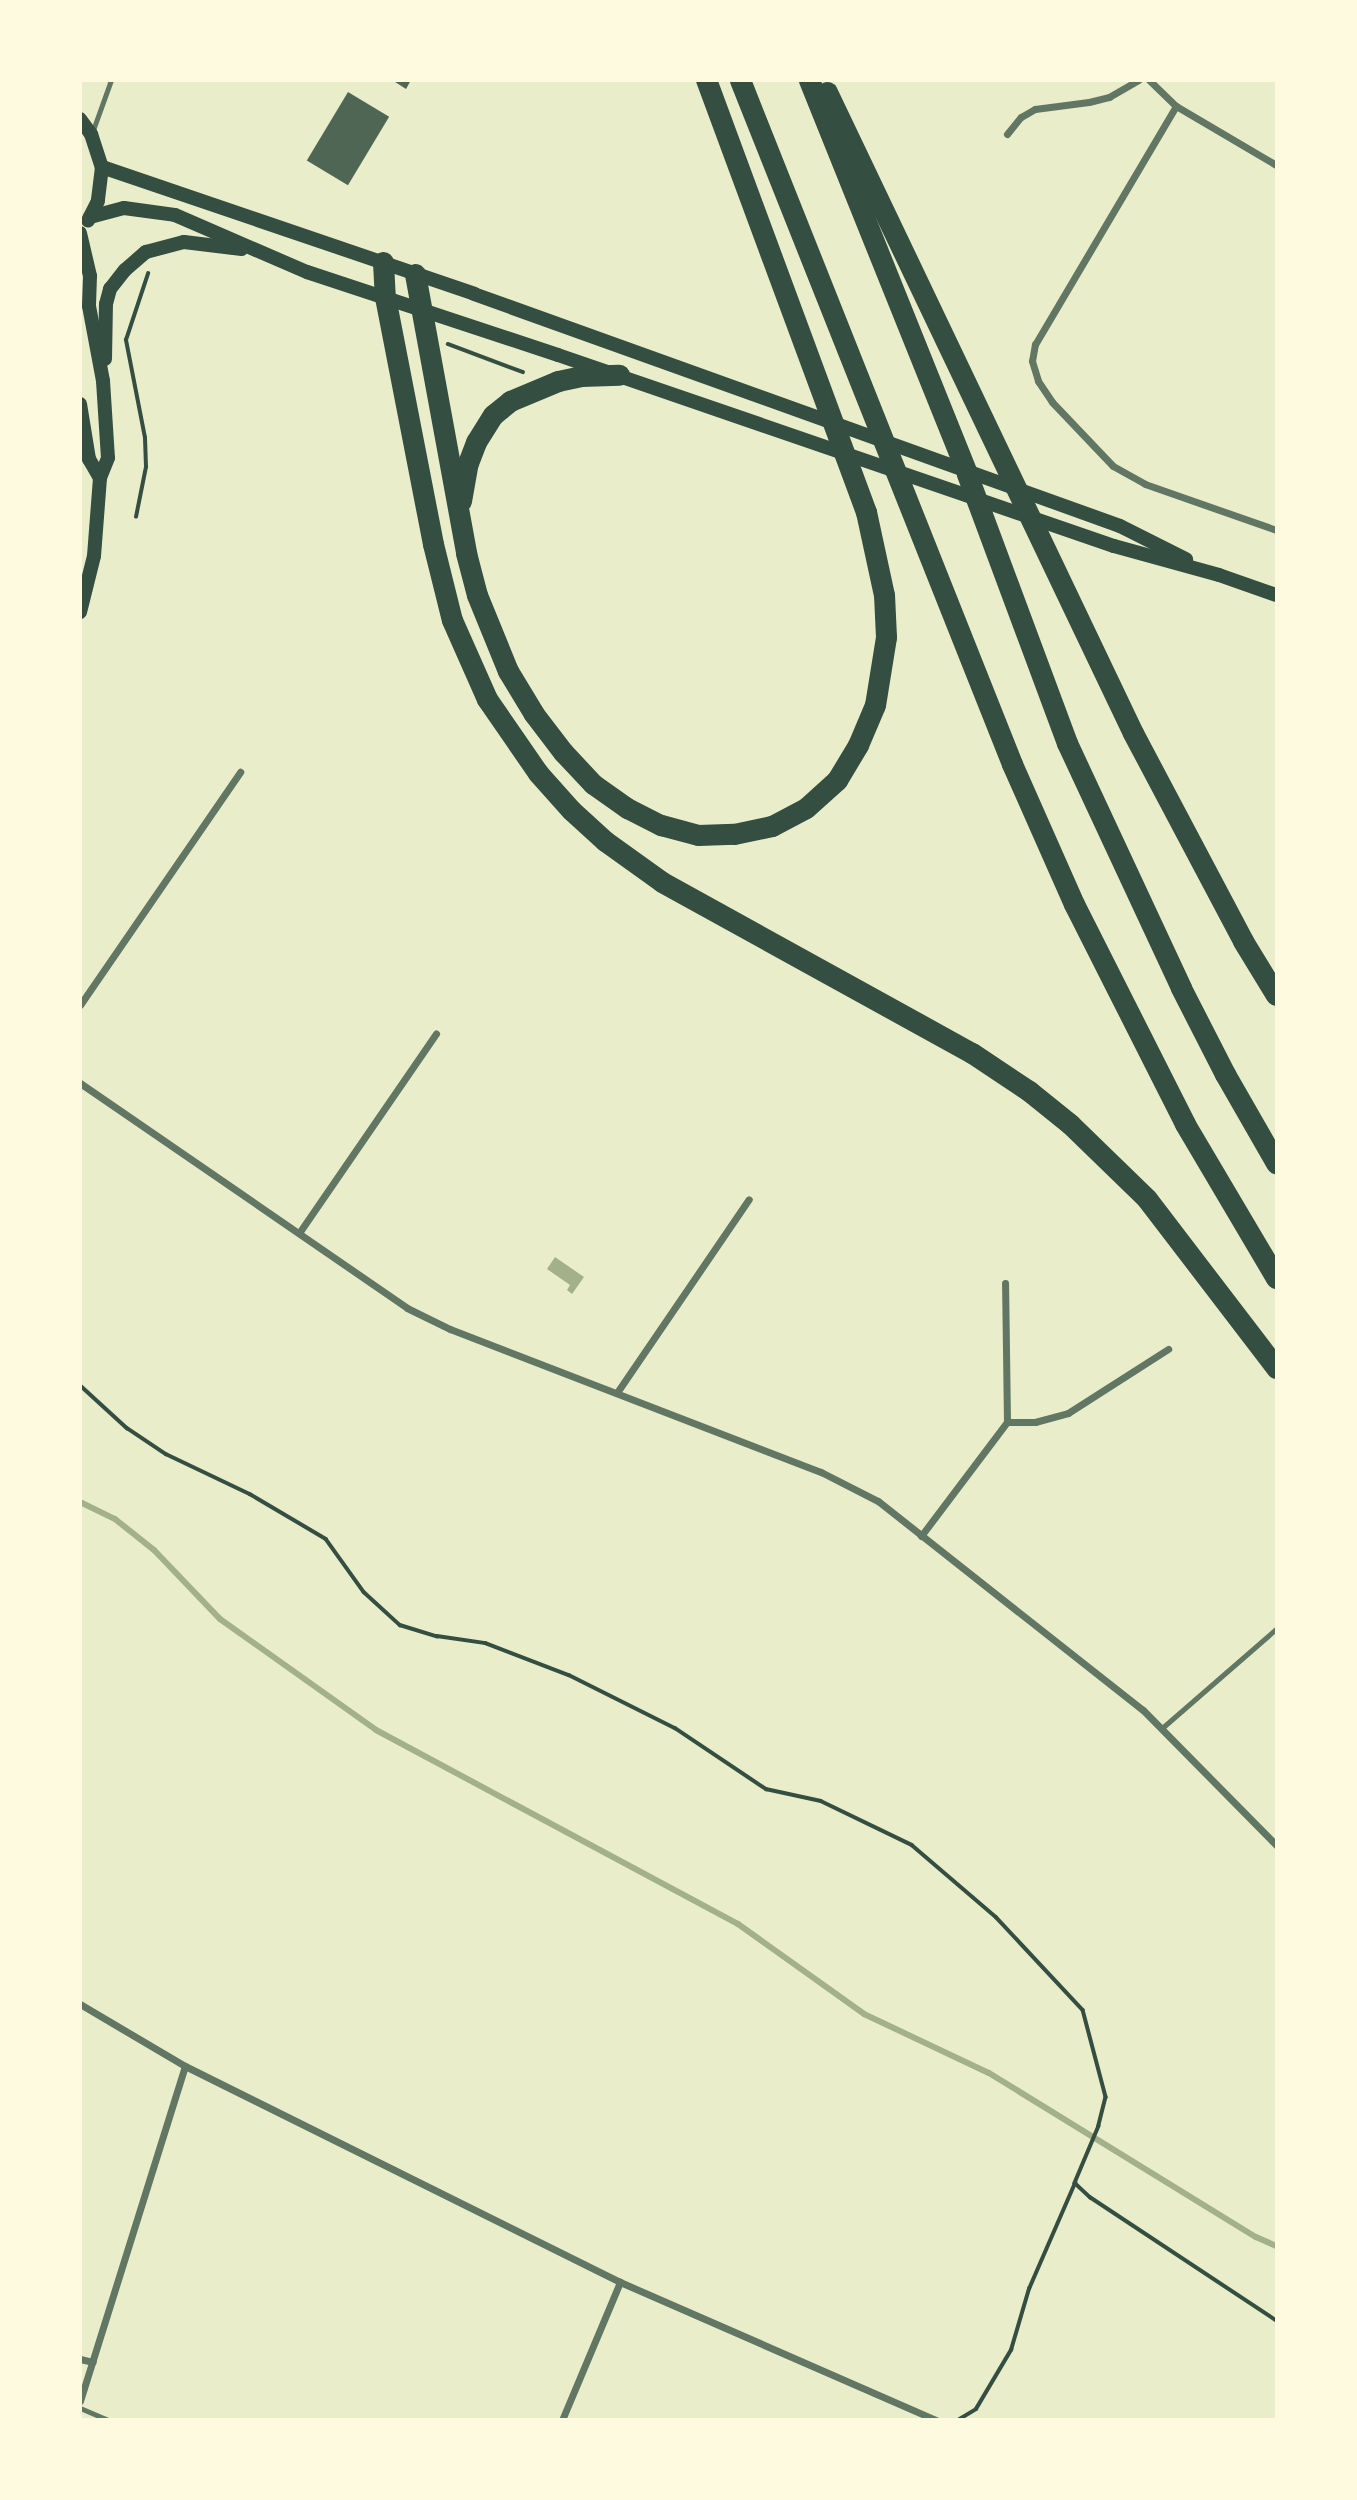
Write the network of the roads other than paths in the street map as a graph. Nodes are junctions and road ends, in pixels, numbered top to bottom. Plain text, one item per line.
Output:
1 (111, 80) edge
2 (706, 80) edge
3 (740, 80) edge
4 (809, 80) edge
5 (822, 80) edge
6 (1139, 80) edge
7 (1149, 80) edge
8 (1176, 106) junction
9 (80, 119) edge
10 (91, 134) junction
11 (1007, 134) dead end
12 (1276, 165) edge
13 (102, 167) junction
14 (90, 217) junction
15 (80, 232) edge
16 (261, 251) junction
17 (383, 262) junction
18 (415, 275) junction
19 (385, 297) junction
20 (419, 307) junction
21 (619, 375) junction
22 (103, 381) junction
23 (80, 404) edge
24 (100, 478) junction
25 (459, 517) junction
26 (1276, 530) edge
27 (1219, 575) junction
28 (1276, 595) edge
29 (80, 612) edge
30 (240, 772) dead end
31 (1276, 995) edge
32 (80, 1005) edge
33 (436, 1034) dead end
34 (80, 1083) edge
35 (1276, 1163) edge
36 (749, 1199) dead end
37 (299, 1233) junction
38 (1276, 1278) edge
39 (1005, 1283) dead end
40 (1168, 1349) dead end
41 (1276, 1368) edge
42 (618, 1391) junction
43 (1007, 1422) junction
44 (921, 1536) junction
45 (1276, 1629) edge
46 (1162, 1728) junction
47 (1276, 1845) edge
48 (80, 2004) edge
49 (185, 2066) junction
50 (620, 2282) junction
51 (80, 2359) edge
52 (93, 2362) junction
53 (80, 2402) edge
54 (80, 2408) edge
55 (108, 2420) edge
56 (562, 2420) edge
57 (936, 2420) edge

1 - 10 lane
2 - 25 highway
3 - 38 highway
4 - 35 highway
5 - 31 highway
6 - 11 street
7 - 8 street
8 - 12 street
8 - 26 street
9 - 10 main road
10 - 13 main road
13 - 14 main road
13 - 17 main road
14 - 15 main road
14 - 16 main road
15 - 22 main road
16 - 19 main road
16 - 22 main road
17 - 18 main road
17 - 19 highway
18 - 20 highway
18 - 27 main road
19 - 20 main road
19 - 41 highway
20 - 21 main road
20 - 25 highway
21 - 25 highway
21 - 27 main road
22 - 24 main road
23 - 24 main road
24 - 29 main road
27 - 28 main road
30 - 32 street
33 - 37 street
34 - 37 street
36 - 42 street
37 - 42 street
39 - 43 street
40 - 43 street
42 - 44 street
43 - 44 street
44 - 46 street
45 - 46 lane
46 - 47 street
48 - 49 street
49 - 50 street
49 - 52 street
50 - 56 street
50 - 57 street
51 - 52 street
52 - 53 street
54 - 55 lane

